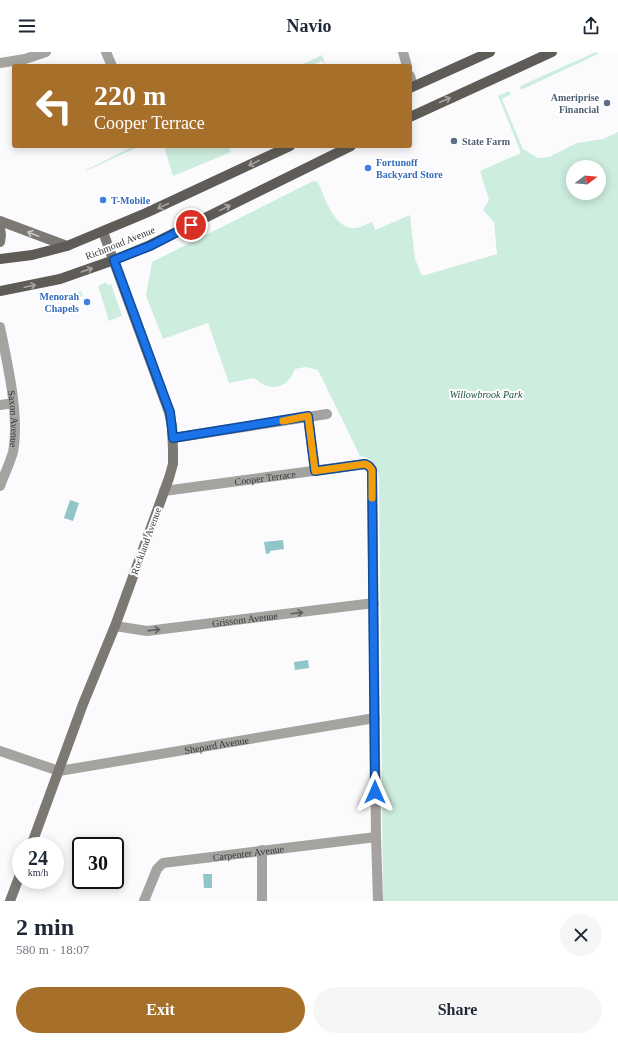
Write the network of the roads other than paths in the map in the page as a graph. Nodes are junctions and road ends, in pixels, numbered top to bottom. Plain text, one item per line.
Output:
1 (46, 52) edge
2 (106, 52) edge
3 (403, 52) edge
4 (490, 52) edge
5 (552, 52) edge
6 (0, 64) edge
7 (111, 64) edge
8 (406, 64) edge
9 (412, 87) edge
10 (412, 116) edge
11 (286, 148) edge
12 (347, 148) edge
13 (0, 221) edge
14 (0, 228) edge
15 (103, 232) junction
16 (0, 242) edge
17 (67, 246) junction
18 (0, 259) edge
19 (114, 260) junction
20 (0, 291) edge
21 (0, 327) edge
22 (13, 403) junction
23 (0, 405) edge
24 (326, 414) dead end
25 (308, 416) junction
26 (173, 438) junction
27 (315, 471) junction
28 (0, 486) edge
29 (164, 491) junction
30 (374, 603) junction
31 (115, 626) junction
32 (375, 718) junction
33 (0, 751) edge
34 (59, 771) junction
35 (34, 837) edge
36 (376, 837) junction
37 (262, 850) junction
38 (15, 889) edge
39 (10, 901) edge
40 (144, 901) edge
41 (262, 901) edge
42 (378, 901) edge

1 - 6 street
2 - 7 street
3 - 8 street
4 - 9 main road
10 -> 5 main road
11 -> 15 main road, Richmond Avenue
19 -> 12 main road, Richmond Avenue
17 -> 13 street
14 - 16 street
15 - 17 main road, Richmond Avenue
15 - 19 street, Rockland Avenue
17 - 18 main road, Richmond Avenue
20 -> 19 main road, Richmond Avenue
19 - 26 street, Rockland Avenue
21 - 22 street, Saxon Avenue
22 - 23 street
22 - 28 street, Saxon Avenue
24 - 25 street
25 - 26 street
25 - 27 street
26 - 29 street, Rockland Avenue
27 - 29 street, Cooper Terrace
27 - 30 street, Cooper Terrace
29 - 31 street, Rockland Avenue
31 -> 30 street, Grissom Avenue
30 - 32 street
31 - 34 street, Rockland Avenue
32 - 34 street, Shepard Avenue
32 - 36 street
33 - 34 street
34 - 35 street, Rockland Avenue
36 - 37 street, Carpenter Avenue
36 - 42 street
37 - 40 street, Carpenter Avenue
37 - 41 street
38 - 39 street

